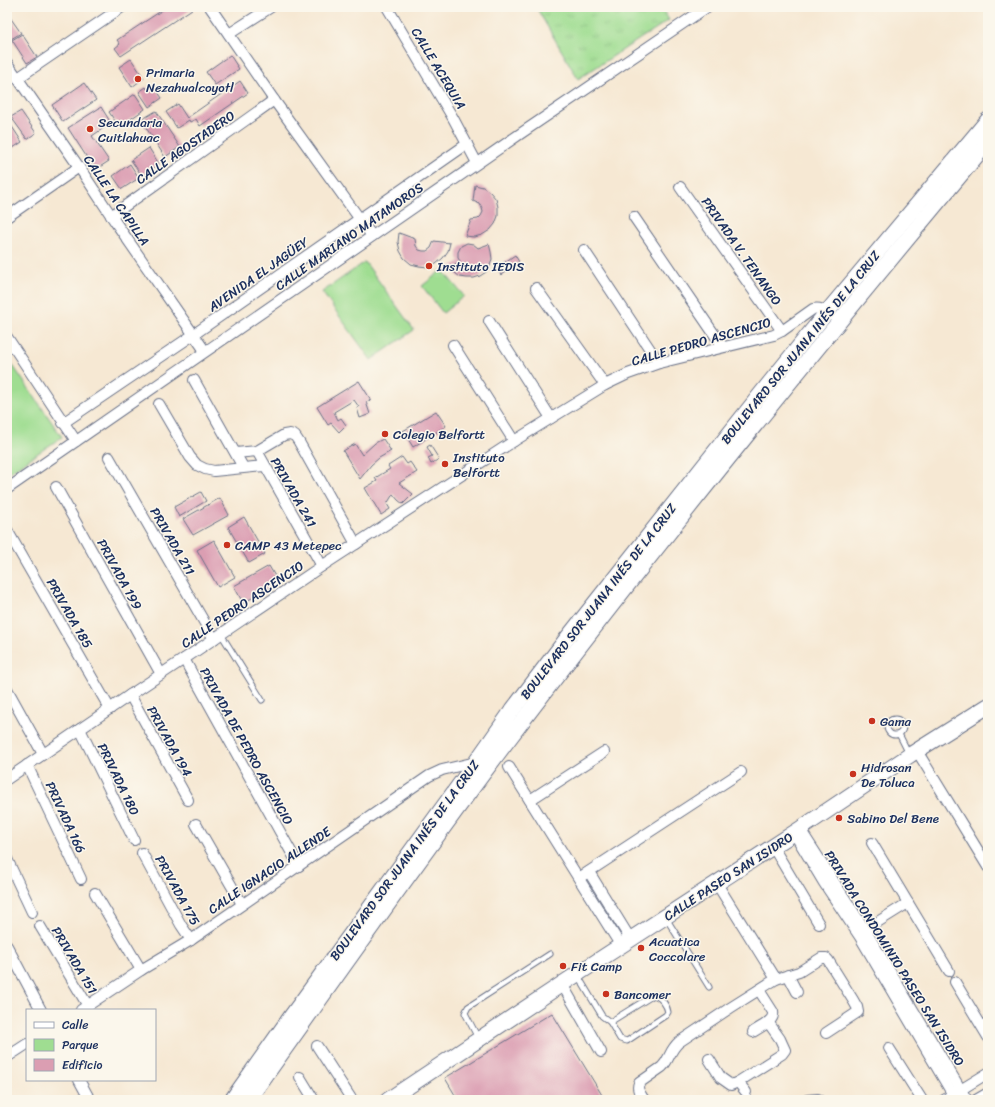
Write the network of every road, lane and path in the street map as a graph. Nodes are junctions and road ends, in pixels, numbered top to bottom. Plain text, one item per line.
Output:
1 (122, 7) edge
2 (210, 7) edge
3 (271, 7) edge
4 (387, 7) edge
5 (707, 7) edge
6 (229, 34) junction
7 (7, 63) edge
8 (18, 78) junction
9 (274, 100) junction
10 (988, 120) edge
11 (988, 142) edge
12 (467, 144) junction
13 (477, 164) junction
14 (79, 167) junction
15 (680, 187) dead end
16 (111, 216) junction
17 (7, 217) edge
18 (634, 217) dead end
19 (359, 219) junction
20 (372, 236) junction
21 (584, 250) dead end
22 (536, 288) dead end
23 (833, 316) junction
24 (489, 321) dead end
25 (782, 331) junction
26 (193, 335) junction
27 (7, 337) edge
28 (453, 345) dead end
29 (723, 347) junction
30 (205, 351) junction
31 (659, 363) junction
32 (194, 380) dead end
33 (605, 385) junction
34 (159, 404) dead end
35 (551, 418) junction
36 (63, 423) junction
37 (76, 441) junction
38 (514, 441) junction
39 (257, 451) junction
40 (236, 453) junction
41 (109, 457) dead end
42 (264, 466) junction
43 (243, 467) junction
44 (56, 487) dead end
45 (7, 489) edge
46 (7, 530) edge
47 (356, 544) junction
48 (322, 566) junction
49 (217, 636) junction
50 (184, 659) junction
51 (160, 674) junction
52 (7, 691) edge
53 (130, 695) junction
54 (262, 700) dead end
55 (110, 709) junction
56 (987, 710) edge
57 (80, 729) junction
58 (899, 734) dead end
59 (604, 752) dead end
60 (913, 753) junction
61 (44, 754) junction
62 (476, 762) junction
63 (28, 766) junction
64 (509, 767) dead end
65 (741, 772) dead end
66 (7, 779) edge
67 (188, 800) dead end
68 (530, 800) junction
69 (196, 824) dead end
70 (797, 831) junction
71 (134, 840) dead end
72 (872, 843) dead end
73 (773, 847) junction
74 (142, 853) dead end
75 (7, 859) edge
76 (299, 866) junction
77 (988, 868) edge
78 (589, 872) junction
79 (579, 878) junction
80 (81, 879) dead end
81 (717, 884) junction
82 (95, 893) dead end
83 (908, 903) junction
84 (242, 904) junction
85 (32, 912) dead end
86 (666, 917) junction
87 (819, 924) dead end
88 (40, 926) dead end
89 (864, 935) junction
90 (191, 940) junction
91 (626, 943) junction
92 (7, 946) edge
93 (550, 954) dead end
94 (141, 970) junction
95 (949, 971) dead end
96 (577, 975) junction
97 (788, 975) junction
98 (776, 979) junction
99 (955, 982) dead end
100 (562, 984) junction
101 (709, 987) dead end
102 (759, 990) junction
103 (797, 992) dead end
104 (85, 1008) edge
105 (40, 1009) edge
106 (988, 1016) edge
107 (610, 1022) junction
108 (768, 1022) junction
109 (979, 1022) junction
110 (753, 1032) dead end
111 (826, 1033) dead end
112 (988, 1037) edge
113 (479, 1039) junction
114 (26, 1045) edge
115 (317, 1046) dead end
116 (889, 1048) dead end
117 (600, 1052) dead end
118 (7, 1057) edge
119 (709, 1059) dead end
120 (988, 1073) edge
121 (300, 1077) dead end
122 (80, 1081) edge
123 (738, 1082) junction
124 (746, 1092) dead end
125 (988, 1093) edge
126 (954, 1096) edge
127 (90, 1100) edge
128 (232, 1100) edge
129 (248, 1100) edge
130 (314, 1100) edge
131 (352, 1100) edge
132 (388, 1100) edge
133 (644, 1100) edge
134 (807, 1100) edge
135 (820, 1100) edge
136 (922, 1100) edge
137 (967, 1100) edge
138 (976, 1100) edge

1 - 8 street
2 - 6 street
3 - 6 street
4 - 12 street, CALLE ACEQUIA
5 - 13 street, CALLE MARIANO MATAMOROS
6 - 9 street
7 - 8 street, CALLE LA CAPILLA
8 - 14 street, CALLE LA CAPILLA
9 - 16 street, CALLE AGOSTADERO
9 - 19 street
10 - 23 main road, BOULEVARD SOR JUANA INÉS DE LA CRUZ
11 - 23 main road, BOULEVARD SOR JUANA INÉS DE LA CRUZ
12 - 13 street, CALLE ACEQUIA
12 - 19 street, AVENIDA EL JAGÜEY
13 - 20 street, CALLE MARIANO MATAMOROS
14 - 16 street, CALLE LA CAPILLA
14 - 17 street
15 - 25 street, PRIVADA V. TENANGO
16 - 26 street, CALLE LA CAPILLA
18 - 29 street
19 - 20 street
19 - 26 street, AVENIDA EL JAGÜEY
20 - 30 street, CALLE MARIANO MATAMOROS
21 - 31 street
22 - 33 street
23 - 25 street, CALLE PEDRO ASCENCIO
23 - 62 main road, BOULEVARD SOR JUANA INÉS DE LA CRUZ
23 - 129 main road, BOULEVARD SOR JUANA INÉS DE LA CRUZ
24 - 35 street
25 - 29 street, CALLE PEDRO ASCENCIO
26 - 30 street, CALLE LA CAPILLA
26 - 36 street, AVENIDA EL JAGÜEY
27 - 36 street
28 - 38 street
29 - 31 street, CALLE PEDRO ASCENCIO
30 - 37 street, CALLE MARIANO MATAMOROS
31 - 33 street, CALLE PEDRO ASCENCIO
32 - 40 street
33 - 35 street, CALLE PEDRO ASCENCIO
34 - 43 street
35 - 38 street, CALLE PEDRO ASCENCIO
36 - 37 street
37 - 45 street, CALLE MARIANO MATAMOROS
38 - 47 street, CALLE PEDRO ASCENCIO
39 - 40 street
39 - 42 street, PRIVADA 241
39 - 47 street
40 - 43 street
41 - 49 street, PRIVADA 211
42 - 43 street
42 - 48 street, PRIVADA 241
44 - 51 street, PRIVADA 199
46 - 55 street, PRIVADA 185
47 - 48 street, CALLE PEDRO ASCENCIO
48 - 49 street, CALLE PEDRO ASCENCIO
49 - 50 street, CALLE PEDRO ASCENCIO
49 - 54 lane
50 - 51 street, CALLE PEDRO ASCENCIO
50 - 76 street, PRIVADA DE PEDRO ASCENCIO
51 - 53 street, CALLE PEDRO ASCENCIO
52 - 61 street
53 - 55 street, CALLE PEDRO ASCENCIO
53 - 67 street, PRIVADA 194
55 - 57 street, CALLE PEDRO ASCENCIO
56 - 60 main road, CALLE PASEO SAN ISIDRO
57 - 61 street, CALLE PEDRO ASCENCIO
57 - 71 street, PRIVADA 180
58 - 60 lane
59 - 68 street
60 - 70 main road, CALLE PASEO SAN ISIDRO
60 - 77 street
61 - 63 street, CALLE PEDRO ASCENCIO
62 - 76 street, CALLE IGNACIO ALLENDE
62 - 128 main road, BOULEVARD SOR JUANA INÉS DE LA CRUZ
63 - 66 street, CALLE PEDRO ASCENCIO
63 - 80 street, PRIVADA 166
64 - 68 street
65 - 78 street
68 - 79 street
69 - 84 street
70 - 73 main road, CALLE PASEO SAN ISIDRO
70 - 89 street, PRIVADA CONDOMINIO PASEO SAN ISIDRO
72 - 83 street
73 - 81 main road, CALLE PASEO SAN ISIDRO
73 - 87 street
74 - 90 street, PRIVADA 175
75 - 85 street
76 - 84 street, CALLE IGNACIO ALLENDE
78 - 79 street
78 - 91 street
79 - 91 street
81 - 86 main road, CALLE PASEO SAN ISIDRO
81 - 98 street
82 - 94 street
83 - 89 street
83 - 95 street
84 - 90 street, CALLE IGNACIO ALLENDE
86 - 91 main road, CALLE PASEO SAN ISIDRO
86 - 101 lane
88 - 104 street, PRIVADA 151
89 - 126 street, PRIVADA CONDOMINIO PASEO SAN ISIDRO
90 - 94 street, CALLE IGNACIO ALLENDE
91 - 96 main road, CALLE PASEO SAN ISIDRO
92 - 105 street
93 - 113 lane
94 - 104 street, CALLE IGNACIO ALLENDE
96 - 100 main road, CALLE PASEO SAN ISIDRO
96 - 107 lane
97 - 98 street
97 - 103 street
97 - 111 street
98 - 102 street
99 - 109 street
100 - 113 main road, CALLE PASEO SAN ISIDRO
100 - 117 street
102 - 108 street
102 - 133 street
106 - 109 street
107 - 107 lane
108 - 110 street
108 - 123 street
109 - 112 street
113 - 132 main road, CALLE PASEO SAN ISIDRO
114 - 118 street
115 - 131 street
116 - 136 street
119 - 123 street
120 - 126 street
121 - 130 street
122 - 127 street
123 - 124 street
125 - 138 street
126 - 137 street, PRIVADA CONDOMINIO PASEO SAN ISIDRO
134 - 135 street

